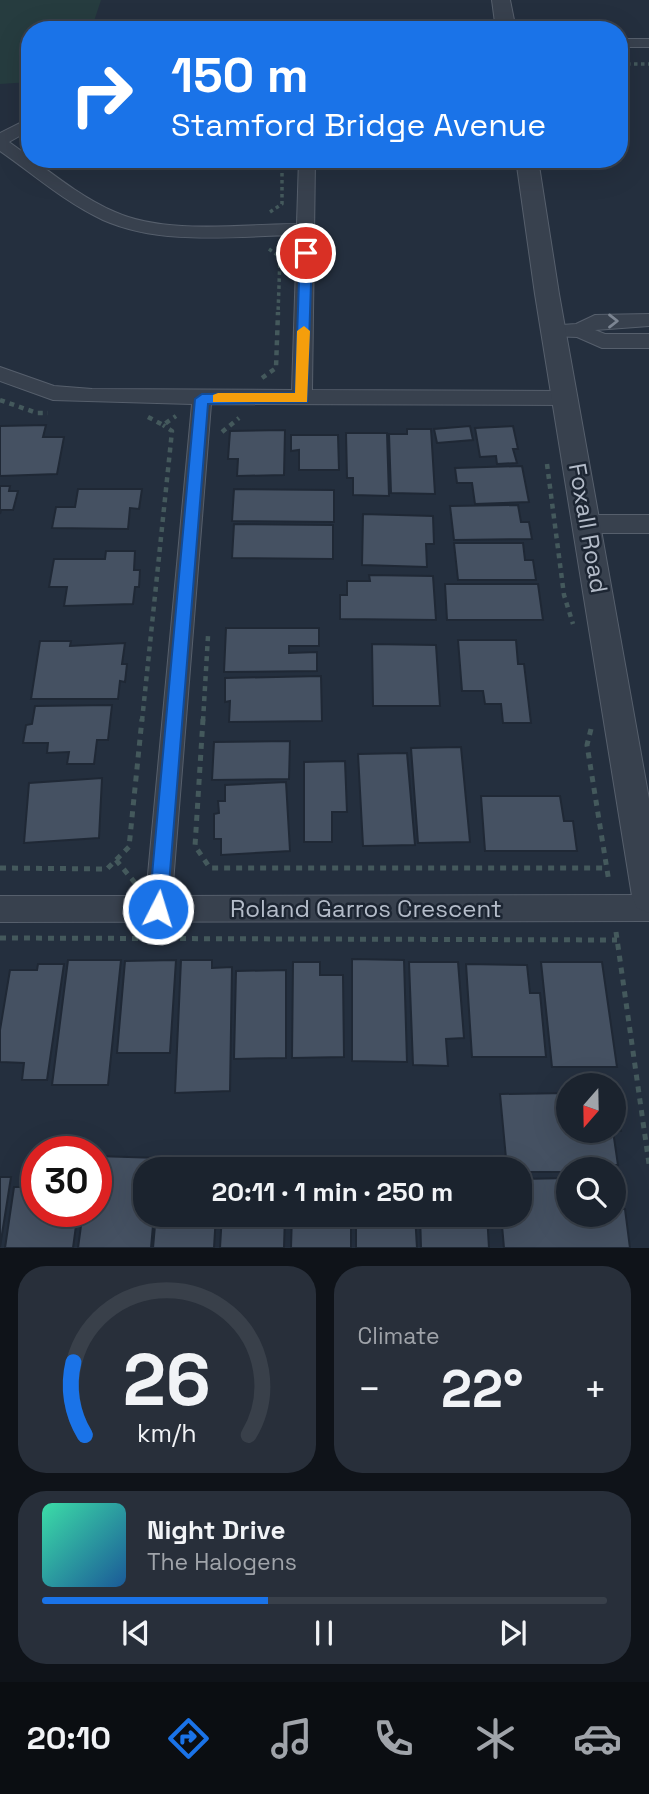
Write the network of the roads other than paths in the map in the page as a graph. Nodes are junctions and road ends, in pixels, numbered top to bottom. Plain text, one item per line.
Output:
1 (501, 0) edge
2 (504, 21) edge
3 (628, 43) edge
4 (649, 43) edge
5 (628, 56) edge
6 (649, 56) edge
7 (21, 128) edge
8 (0, 141) edge
9 (21, 156) edge
10 (39, 168) edge
11 (307, 168) edge
12 (529, 168) edge
13 (307, 229) junction
14 (649, 320) edge
15 (567, 331) junction
16 (649, 341) edge
17 (0, 374) edge
18 (302, 398) junction
19 (565, 398) junction
20 (202, 399) junction
21 (587, 524) junction
22 (649, 524) edge
23 (649, 896) edge
24 (649, 908) edge
25 (0, 909) edge
26 (158, 909) junction

1 - 2 street
3 - 4 street
5 - 6 street
7 - 8 street
8 - 9 street
10 - 13 street
11 - 13 street
12 - 15 street, Foxall Road
13 - 18 street
15 -> 14 street
15 - 16 street
15 - 19 street, Foxall Road
17 - 20 street
18 - 19 street
18 - 20 street
19 - 21 street, Foxall Road
20 - 26 street
21 - 22 street
21 - 23 street, Foxall Road
24 - 26 street, Roland Garros Crescent
25 - 26 street, Roland Garros Crescent

